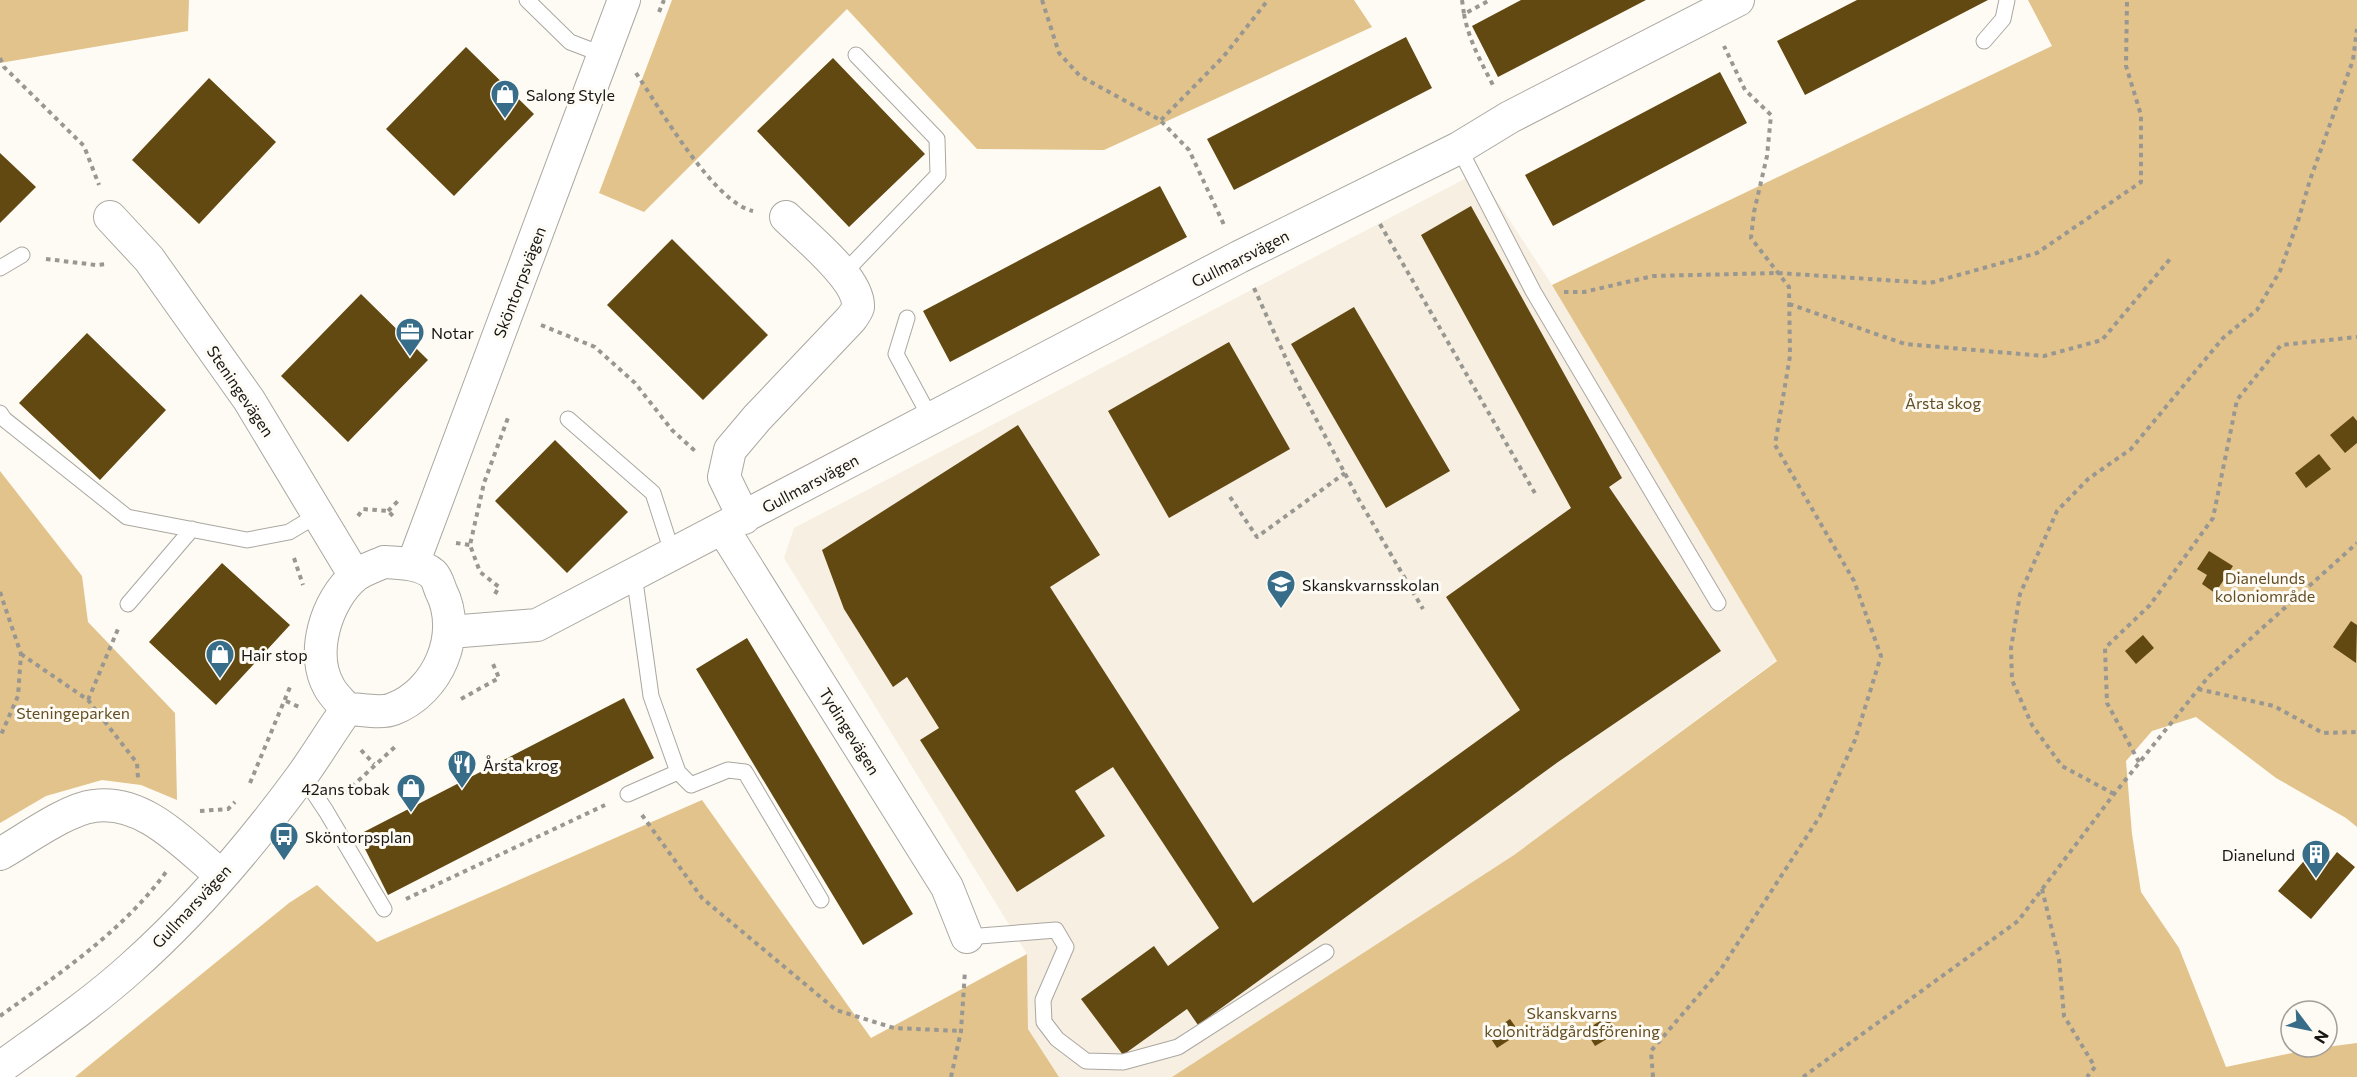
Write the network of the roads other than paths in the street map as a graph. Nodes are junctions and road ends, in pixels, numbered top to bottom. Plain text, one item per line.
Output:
1 (527, 0) edge
2 (624, 0) edge
3 (1738, 0) edge
4 (2007, 0) edge
5 (1984, 40) dead end
6 (604, 55) junction
7 (856, 55) dead end
8 (1459, 147) junction
9 (110, 217) road end
10 (786, 217) road end
11 (22, 255) road end
12 (0, 268) edge
13 (843, 274) junction
14 (907, 318) dead end
15 (0, 413) edge
16 (568, 418) dead end
17 (931, 419) junction
18 (319, 514) junction
19 (733, 524) junction
20 (192, 530) junction
21 (673, 555) junction
22 (413, 564) junction
23 (634, 574) junction
24 (355, 576) junction
25 (1718, 603) dead end
26 (128, 604) road end
27 (450, 632) junction
28 (347, 709) junction
29 (678, 772) junction
30 (302, 775) junction
31 (628, 794) road end
32 (0, 854) edge
33 (221, 875) junction
34 (821, 900) dead end
35 (384, 909) road end
36 (967, 937) joint
37 (1326, 952) dead end
38 (0, 1068) edge

1 - 6 lane
2 - 6 street, Sköntorpsvägen
3 - 8 street, Gullmarsvägen
4 - 5 lane
6 - 22 street, Sköntorpsvägen
7 - 13 lane
8 - 17 street, Gullmarsvägen
8 - 25 lane
9 - 18 street, Steningevägen
10 - 13 street, Gullmarsvägen
11 - 12 lane
13 - 19 street, Gullmarsvägen
14 - 17 lane
15 - 20 lane
16 - 21 lane
17 - 19 street, Gullmarsvägen
18 - 20 lane
18 - 24 street, Steningevägen
19 - 21 street, Gullmarsvägen
19 - 36 street, Tydingevägen
20 - 26 lane
21 - 23 street, Gullmarsvägen
22 - 24 street
22 - 27 street
23 - 27 street, Gullmarsvägen
23 - 29 lane
24 - 28 street
27 - 28 street
28 - 30 street, Gullmarsvägen
29 - 31 lane
29 - 34 lane
30 - 33 street, Gullmarsvägen
30 - 35 lane
32 - 33 street
33 - 38 street, Gullmarsvägen
36 - 37 lane

